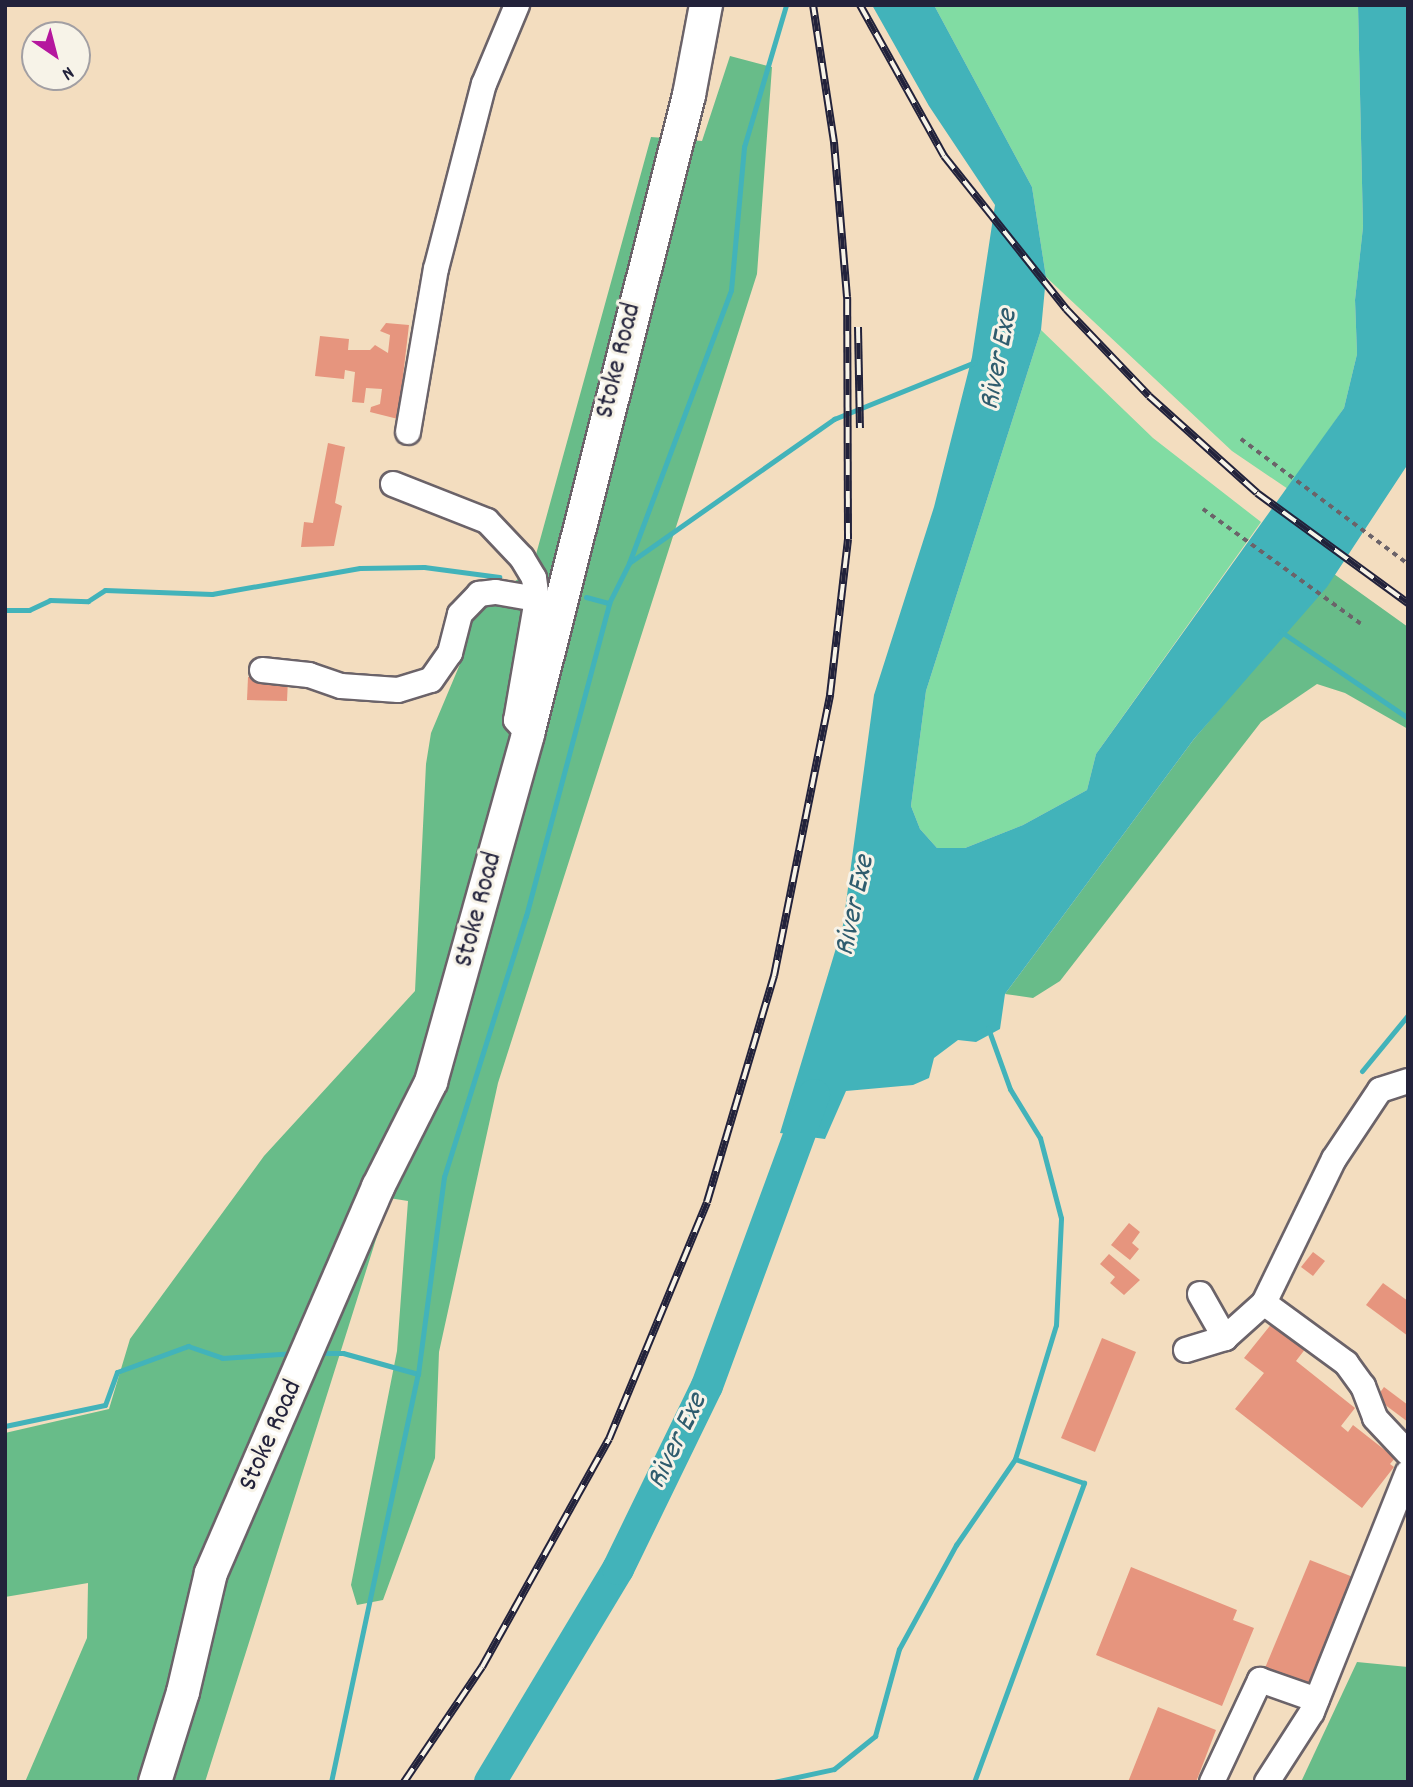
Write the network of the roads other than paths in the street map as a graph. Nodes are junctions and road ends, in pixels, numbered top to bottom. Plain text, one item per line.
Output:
1 (517, 5) edge
2 (706, 5) edge
3 (408, 432) dead end
4 (393, 484) dead end
5 (537, 600) junction
6 (262, 670) dead end
7 (528, 734) junction
8 (1408, 1081) edge
9 (1200, 1294) dead end
10 (1264, 1303) junction
11 (1225, 1338) junction
12 (1186, 1350) dead end
13 (1408, 1453) edge
14 (1408, 1472) edge
15 (1317, 1700) junction
16 (155, 1782) edge
17 (1212, 1782) edge
18 (1267, 1782) edge

1 - 3 street
2 - 7 main road, Stoke Road
4 - 5 street
5 - 6 street
5 - 7 street
7 - 16 main road, Stoke Road
8 - 10 street
9 - 11 street
10 - 11 street
10 - 13 street
11 - 12 street
14 - 15 street
15 - 17 street
15 - 18 street

